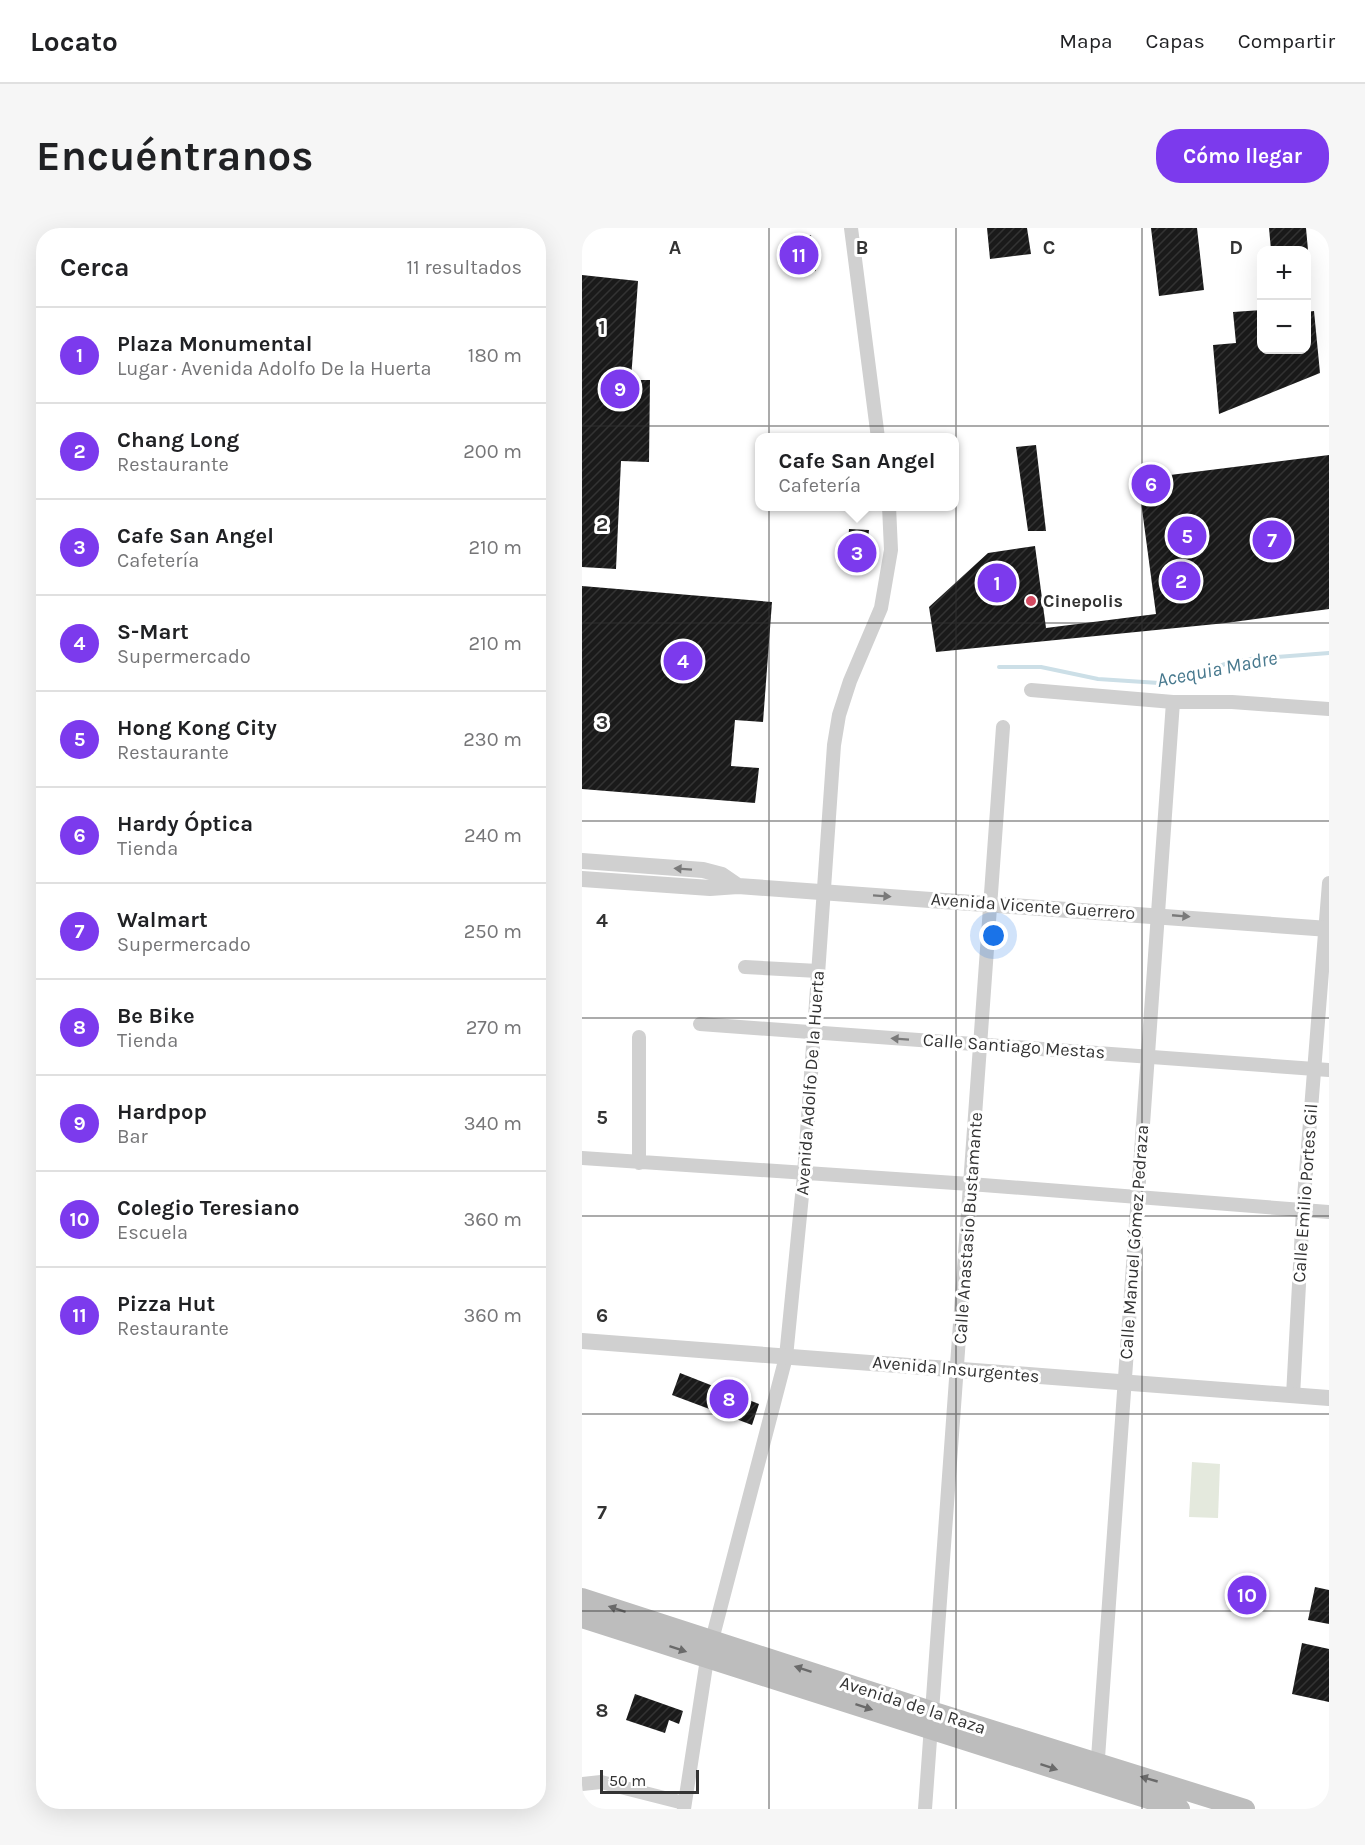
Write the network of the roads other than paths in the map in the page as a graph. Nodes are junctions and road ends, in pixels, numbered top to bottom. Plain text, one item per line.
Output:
1 (851, 228) edge
2 (877, 433) edge
3 (888, 511) edge
4 (1031, 690) dead end
5 (1173, 702) junction
6 (1329, 709) edge
7 (1004, 727) dead end
8 (582, 861) edge
9 (582, 879) edge
10 (1329, 883) edge
11 (738, 886) junction
12 (824, 892) junction
13 (989, 903) junction
14 (1158, 915) junction
15 (1327, 929) edge
16 (745, 967) dead end
17 (818, 971) junction
18 (700, 1024) dead end
19 (814, 1032) junction
20 (639, 1037) dead end
21 (980, 1044) junction
22 (1146, 1055) junction
23 (1314, 1069) junction
24 (1329, 1070) edge
25 (582, 1158) edge
26 (639, 1163) junction
27 (804, 1175) junction
28 (970, 1184) junction
29 (1137, 1197) junction
30 (1303, 1210) junction
31 (1329, 1212) edge
32 (582, 1341) edge
33 (582, 1347) edge
34 (786, 1357) junction
35 (958, 1369) junction
36 (1125, 1383) junction
37 (1293, 1396) junction
38 (1329, 1398) edge
39 (582, 1598) edge
40 (582, 1618) edge
41 (713, 1639) junction
42 (707, 1659) junction
43 (931, 1720) junction
44 (1097, 1773) junction
45 (587, 1783) edge
46 (1184, 1789) junction
47 (684, 1806) edge
48 (925, 1809) edge
49 (1180, 1809) edge
50 (1245, 1809) edge

1 - 2 street
3 - 12 street, Avenida Adolfo De la Huerta
4 - 5 street
5 - 6 street
5 - 14 street, Calle Manuel Gómez Pedraza
7 - 13 street, Calle Anastasio Bustamante
11 -> 8 street, Avenida Vicente Guerrero
9 - 11 street, Avenida Vicente Guerrero
10 - 15 street, Calle Emilio Portes Gil
11 - 12 street, Avenida Vicente Guerrero
12 -> 13 street, Avenida Vicente Guerrero
12 - 17 street, Avenida Adolfo De la Huerta
13 - 14 street, Avenida Vicente Guerrero
13 - 21 street, Calle Anastasio Bustamante
14 -> 15 street, Avenida Vicente Guerrero
14 - 22 street, Calle Manuel Gómez Pedraza
15 - 23 street, Calle Emilio Portes Gil
16 - 17 street
17 - 19 street, Avenida Adolfo De la Huerta
18 - 19 street, Calle Santiago Mestas
21 -> 19 street, Calle Santiago Mestas
19 - 27 street, Avenida Adolfo De la Huerta
20 - 26 street
21 - 22 street, Calle Santiago Mestas
21 - 28 street, Calle Anastasio Bustamante
22 - 23 street, Calle Santiago Mestas
22 - 29 street, Calle Manuel Gómez Pedraza
23 - 24 street, Calle Santiago Mestas
23 - 30 street, Calle Emilio Portes Gil
25 - 26 street
26 - 27 street
27 - 28 street
27 - 34 street, Avenida Adolfo De la Huerta
28 - 29 street
28 - 35 street, Calle Anastasio Bustamante
29 - 30 street
29 - 36 street, Calle Manuel Gómez Pedraza
30 - 31 street
30 - 37 street, Calle Emilio Portes Gil
32 - 33 street
32 - 34 street, Avenida Insurgentes
34 - 35 street, Avenida Insurgentes
34 - 41 street, Avenida Adolfo De la Huerta
35 - 36 street, Avenida Insurgentes
35 - 43 street, Calle Anastasio Bustamante
36 - 37 street, Avenida Insurgentes
36 - 44 street, Calle Manuel Gómez Pedraza
37 - 38 street, Avenida Insurgentes
41 -> 39 main road, Avenida de la Raza
40 -> 42 main road, Avenida de la Raza
41 - 42 street, Avenida Adolfo De la Huerta
43 -> 41 main road, Avenida de la Raza
42 -> 43 main road, Avenida de la Raza
42 - 47 street, Avenida Adolfo De la Huerta
43 - 44 main road, Avenida de la Raza
43 - 48 street, Calle Anastasio Bustamante
46 -> 44 main road, Avenida de la Raza
44 - 49 main road, Avenida de la Raza
45 - 47 street
46 - 49 street
46 - 50 main road, Avenida de la Raza

